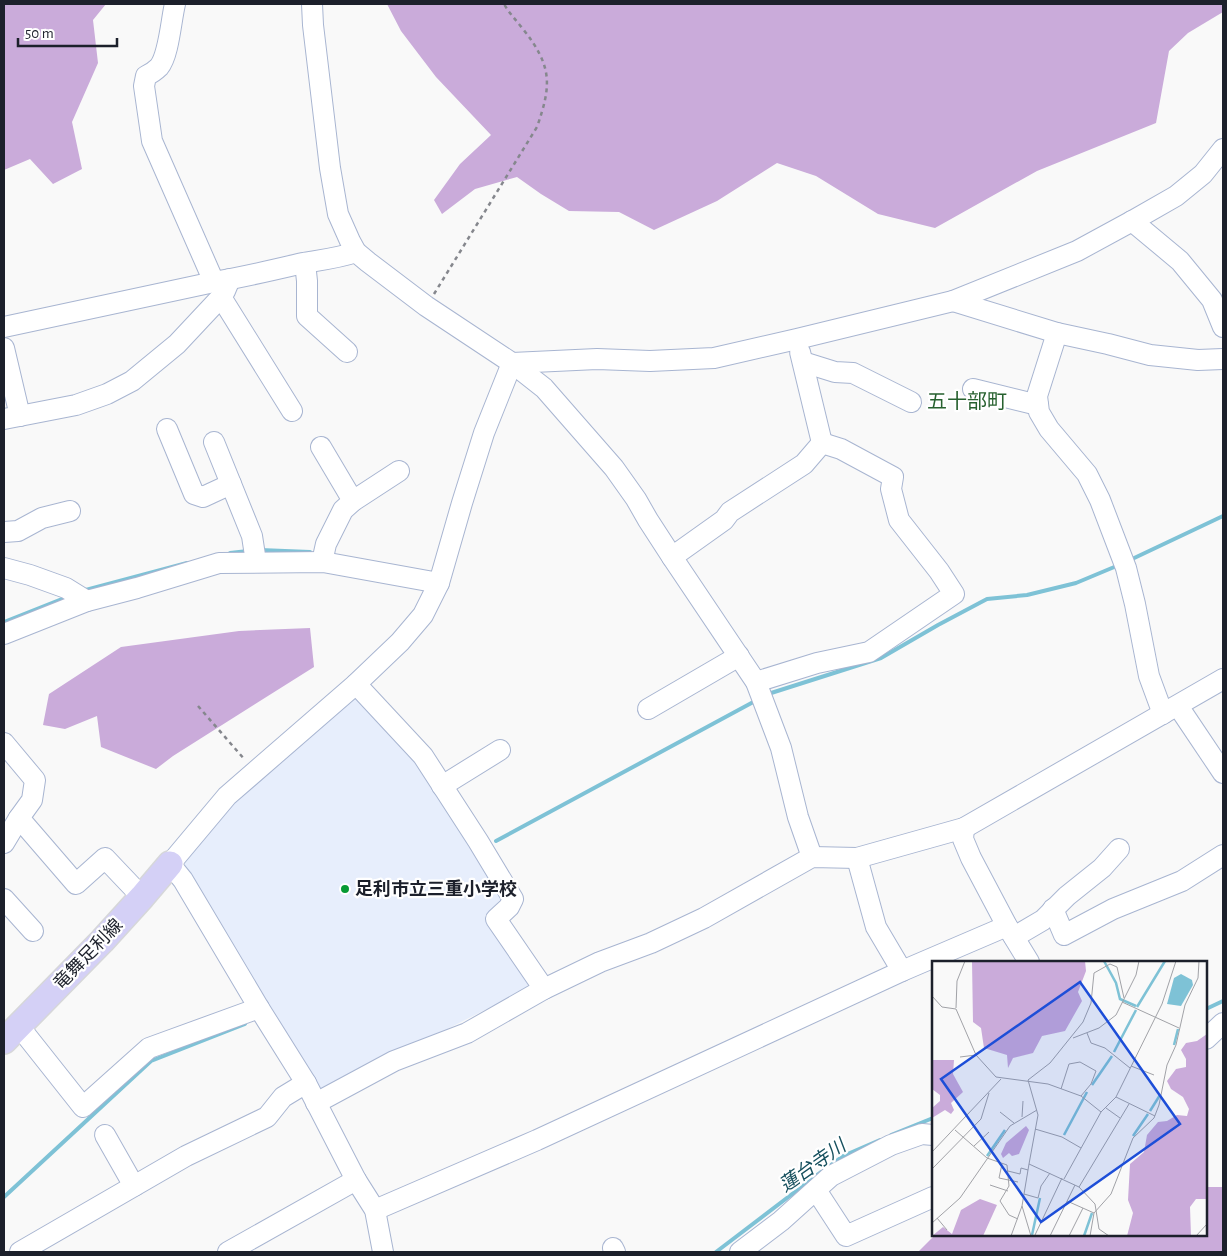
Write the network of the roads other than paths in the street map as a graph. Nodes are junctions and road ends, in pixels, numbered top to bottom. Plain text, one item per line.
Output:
1 (175, 4) edge
2 (311, 4) edge
3 (1223, 149) edge
4 (1132, 222) junction
5 (356, 252) junction
6 (306, 263) junction
7 (222, 286) junction
8 (953, 301) junction
9 (4, 327) edge
10 (1223, 327) edge
11 (1057, 333) junction
12 (798, 339) junction
13 (4, 348) edge
14 (347, 352) dead end
15 (1223, 359) edge
16 (803, 362) junction
17 (512, 363) junction
18 (973, 389) dead end
19 (912, 402) dead end
20 (1038, 405) junction
21 (292, 410) dead end
22 (12, 418) edge
23 (167, 429) dead end
24 (214, 442) dead end
25 (822, 442) junction
26 (321, 447) dead end
27 (399, 471) dead end
28 (231, 484) junction
29 (353, 501) junction
30 (70, 511) dead end
31 (4, 532) edge
32 (672, 557) junction
33 (256, 562) junction
34 (323, 562) junction
35 (4, 568) edge
36 (439, 583) junction
37 (87, 601) junction
38 (4, 634) edge
39 (739, 656) junction
40 (1223, 679) edge
41 (756, 682) junction
42 (356, 684) junction
43 (648, 709) dead end
44 (1170, 710) junction
45 (500, 750) dead end
46 (7, 754) edge
47 (1223, 772) edge
48 (442, 786) junction
49 (19, 818) junction
50 (964, 828) junction
51 (4, 843) edge
52 (1118, 849) dead end
53 (1223, 855) edge
54 (812, 858) junction
55 (857, 858) junction
56 (170, 864) junction
57 (142, 897) junction
58 (4, 899) edge
59 (1053, 909) junction
60 (33, 931) dead end
61 (1011, 931) junction
62 (1028, 961) edge
63 (902, 971) junction
64 (544, 989) junction
65 (259, 1008) junction
66 (1223, 1023) edge
67 (11, 1033) edge
68 (1207, 1038) edge
69 (306, 1083) junction
70 (316, 1103) junction
71 (105, 1135) dead end
72 (932, 1135) edge
73 (356, 1180) junction
74 (134, 1186) junction
75 (816, 1190) junction
76 (932, 1197) edge
77 (375, 1210) junction
78 (241, 1249) edge
79 (20, 1252) edge
80 (383, 1252) edge
81 (740, 1252) edge

1 - 7 street
2 - 5 street
3 - 4 street
4 - 8 street
4 - 10 street
5 - 6 street
5 - 17 street
6 - 7 street
6 - 14 street
7 - 9 street
7 - 21 street
7 - 22 street
8 - 11 street
8 - 12 street
11 - 15 street
11 - 20 street
12 - 16 street
12 - 17 street
13 - 22 street
16 - 19 street
16 - 25 street
17 - 32 street
17 - 36 street
18 - 20 street
20 - 44 street
23 - 28 street
24 - 28 street
25 - 32 street
25 - 41 street
26 - 29 street
27 - 29 street
28 - 33 street
29 - 34 street
30 - 31 street
32 - 39 street
33 - 34 street
33 - 37 street
34 - 36 street
35 - 37 street
36 - 42 street
37 - 38 street
39 - 41 street
39 - 43 street
40 - 44 street
41 - 54 street
42 - 48 street
42 - 56 street
44 - 47 street
44 - 50 street
45 - 48 street
46 - 49 street
48 - 64 street
49 - 51 street
49 - 57 street
50 - 55 street
50 - 61 street
52 - 59 street
53 - 59 street
54 - 55 street
54 - 64 street
55 - 63 street
56 - 57 main road, 竜舞足利線
56 - 65 street
57 - 67 main road, 竜舞足利線
58 - 60 street
59 - 61 street
61 - 62 street
61 - 63 street
63 - 77 street
64 - 70 street
65 - 67 street
65 - 69 street
66 - 68 street
69 - 70 street
69 - 74 street
70 - 73 street
71 - 74 street
72 - 75 street
73 - 77 street
73 - 78 street
74 - 79 street
75 - 76 street
75 - 81 street
77 - 80 street

